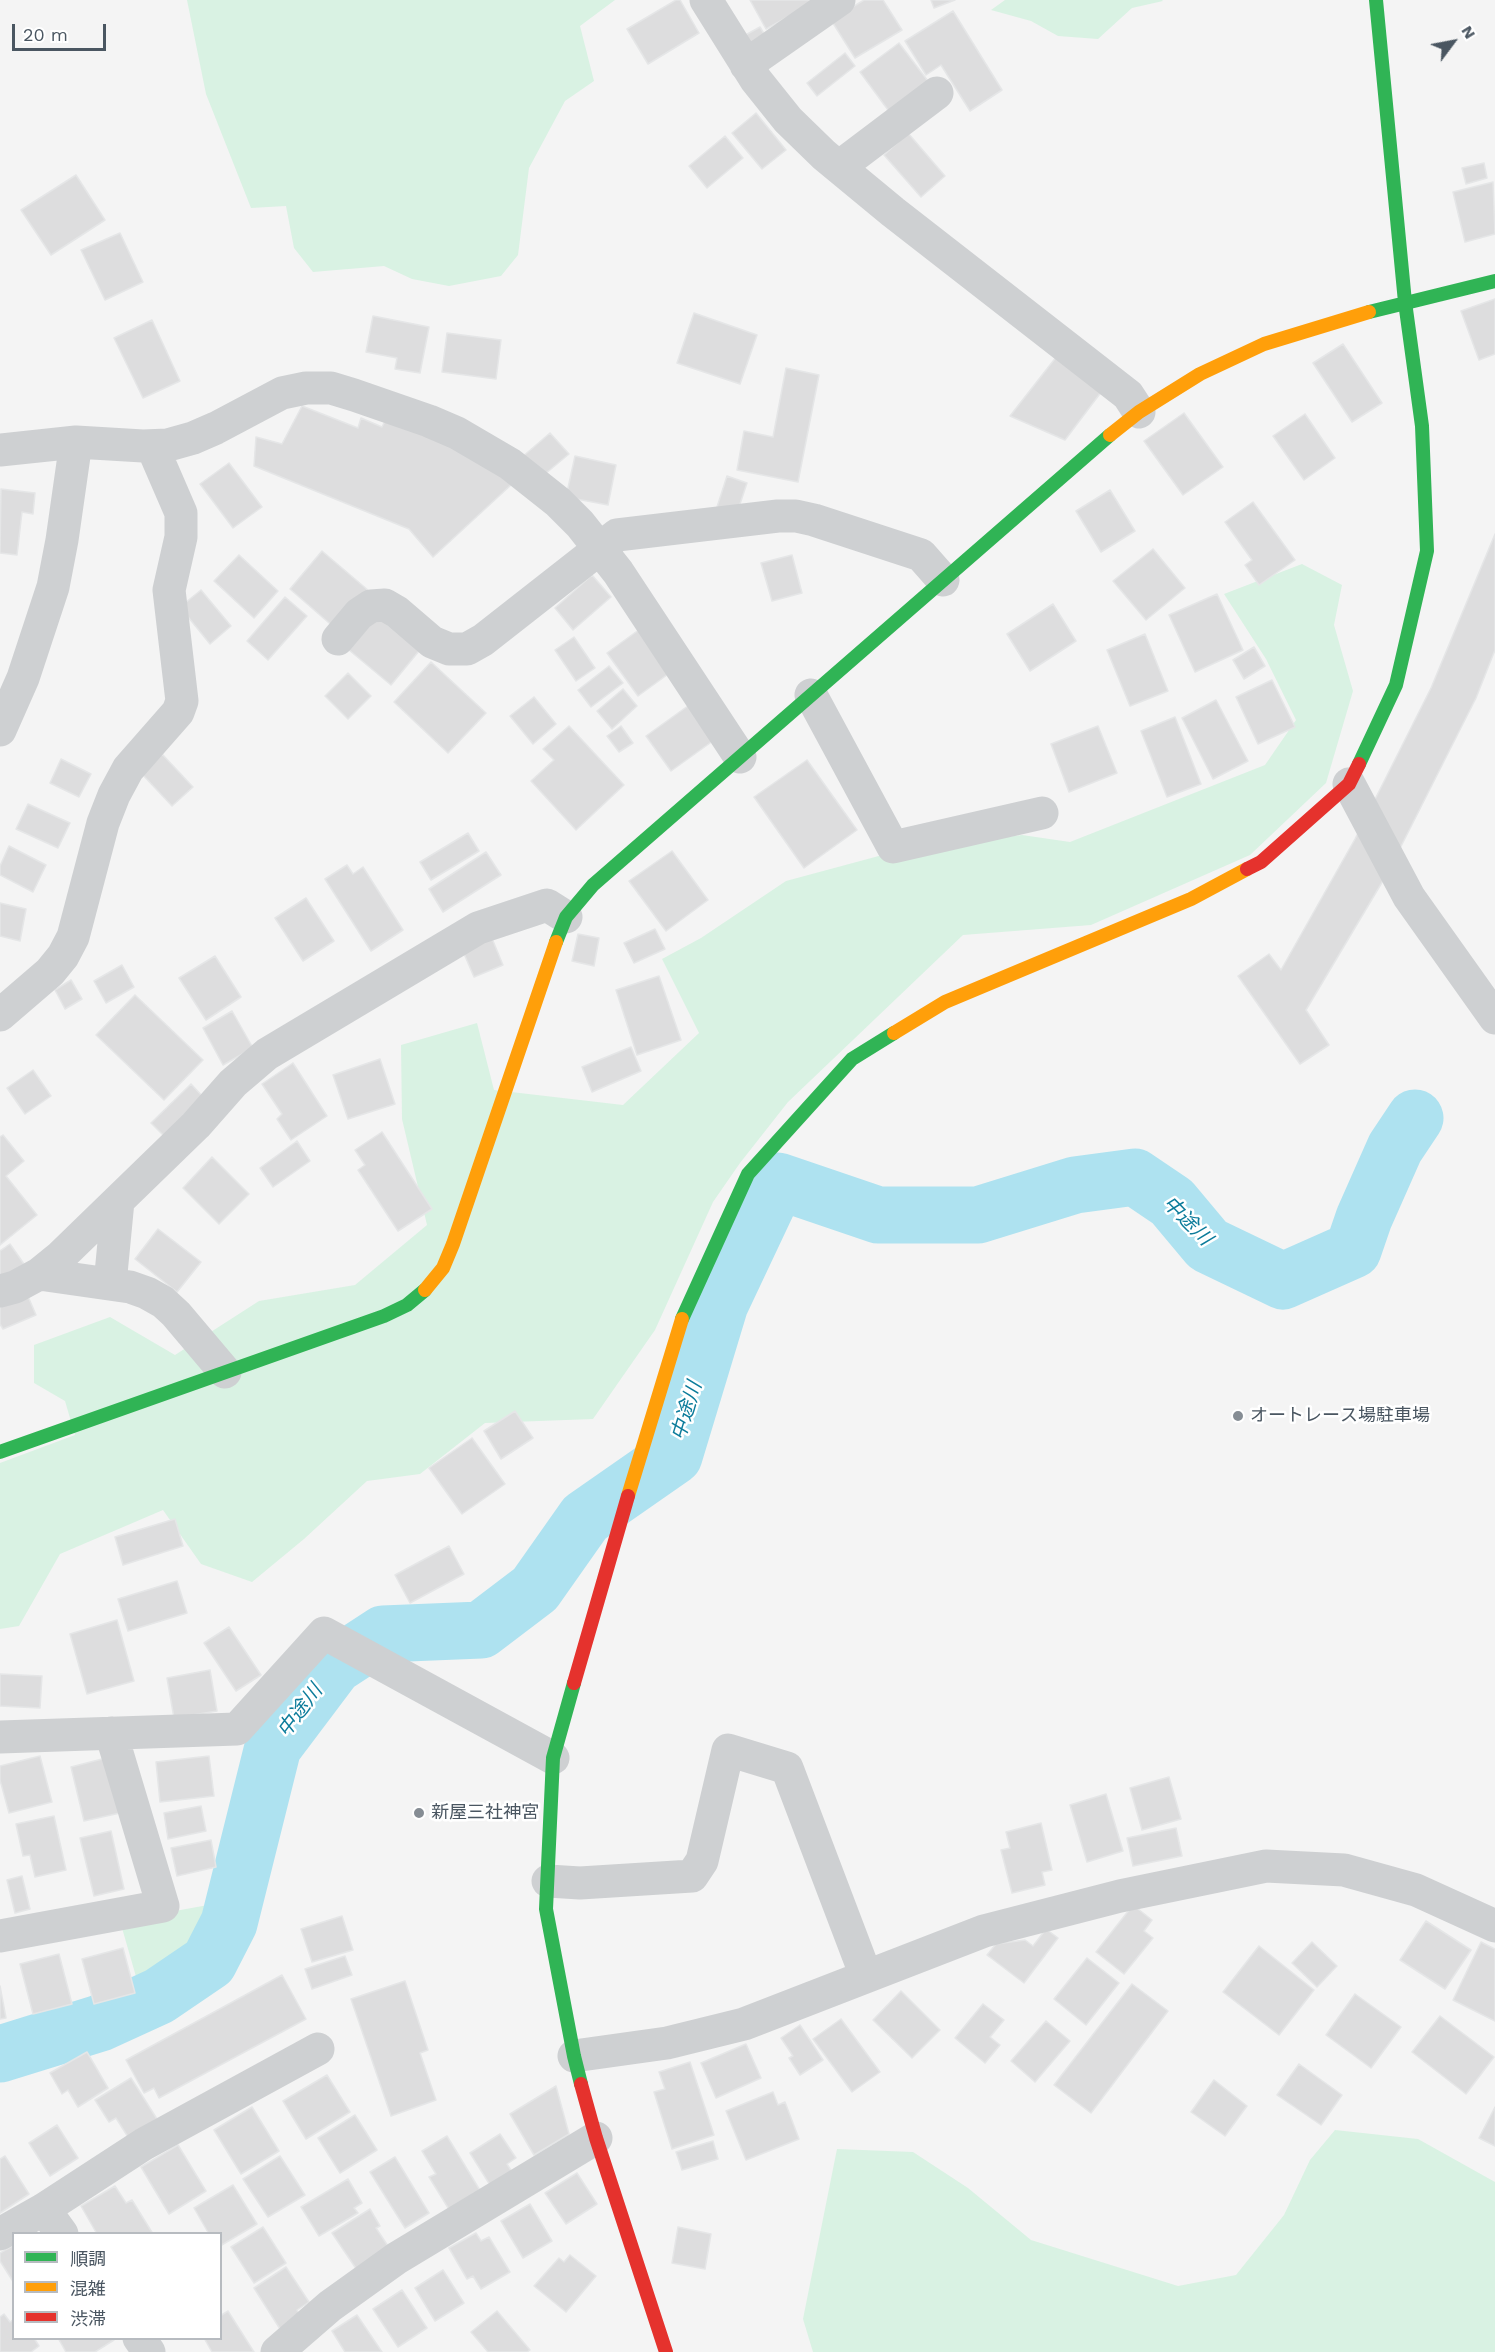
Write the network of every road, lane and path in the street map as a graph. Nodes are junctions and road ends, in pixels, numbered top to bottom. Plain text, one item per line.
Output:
1 (706, 0) edge
2 (839, 0) edge
3 (1376, 0) edge
4 (746, 65) junction
5 (936, 93) dead end
6 (839, 167) junction
7 (1495, 281) edge
8 (1406, 302) junction
9 (1139, 412) junction
10 (76, 442) junction
11 (152, 446) junction
12 (0, 450) edge
13 (600, 548) junction
14 (943, 580) junction
15 (338, 639) dead end
16 (811, 695) junction
17 (0, 730) edge
18 (740, 758) junction
19 (1355, 795) junction
20 (1042, 813) dead end
21 (566, 917) junction
22 (0, 1015) edge
23 (1495, 1018) edge
24 (118, 1201) junction
25 (39, 1274) junction
26 (110, 1284) junction
27 (0, 1292) edge
28 (225, 1372) junction
29 (0, 1452) edge
30 (111, 1733) junction
31 (0, 1737) edge
32 (553, 1758) junction
33 (548, 1881) junction
34 (1495, 1926) edge
35 (0, 1936) edge
36 (866, 1976) junction
37 (318, 2049) dead end
38 (574, 2056) junction
39 (596, 2138) junction
40 (53, 2221) edge
41 (0, 2235) edge
42 (277, 2352) edge
43 (666, 2352) edge

1 - 4 street
2 - 4 street
3 - 8 street
4 - 6 street
5 - 6 street
6 - 9 street
7 - 8 street
8 - 9 street
8 - 19 street
9 - 14 street
10 - 11 street
10 - 12 street
10 - 17 street
11 - 13 street
11 - 22 street
13 - 14 street
13 - 15 street
13 - 18 street
14 - 16 street
16 - 18 street
16 - 20 street
18 - 21 street
19 - 23 street
19 - 32 street
21 - 24 street
21 - 28 street
24 - 25 street
24 - 26 street
25 - 26 street
25 - 27 street
26 - 28 street
28 - 29 street
30 - 31 street
30 - 32 street
30 - 35 street
32 - 33 street
33 - 36 street
33 - 38 street
34 - 36 street
36 - 38 street
37 - 40 street
38 - 39 street
39 - 42 street
39 - 43 street
40 - 41 street

